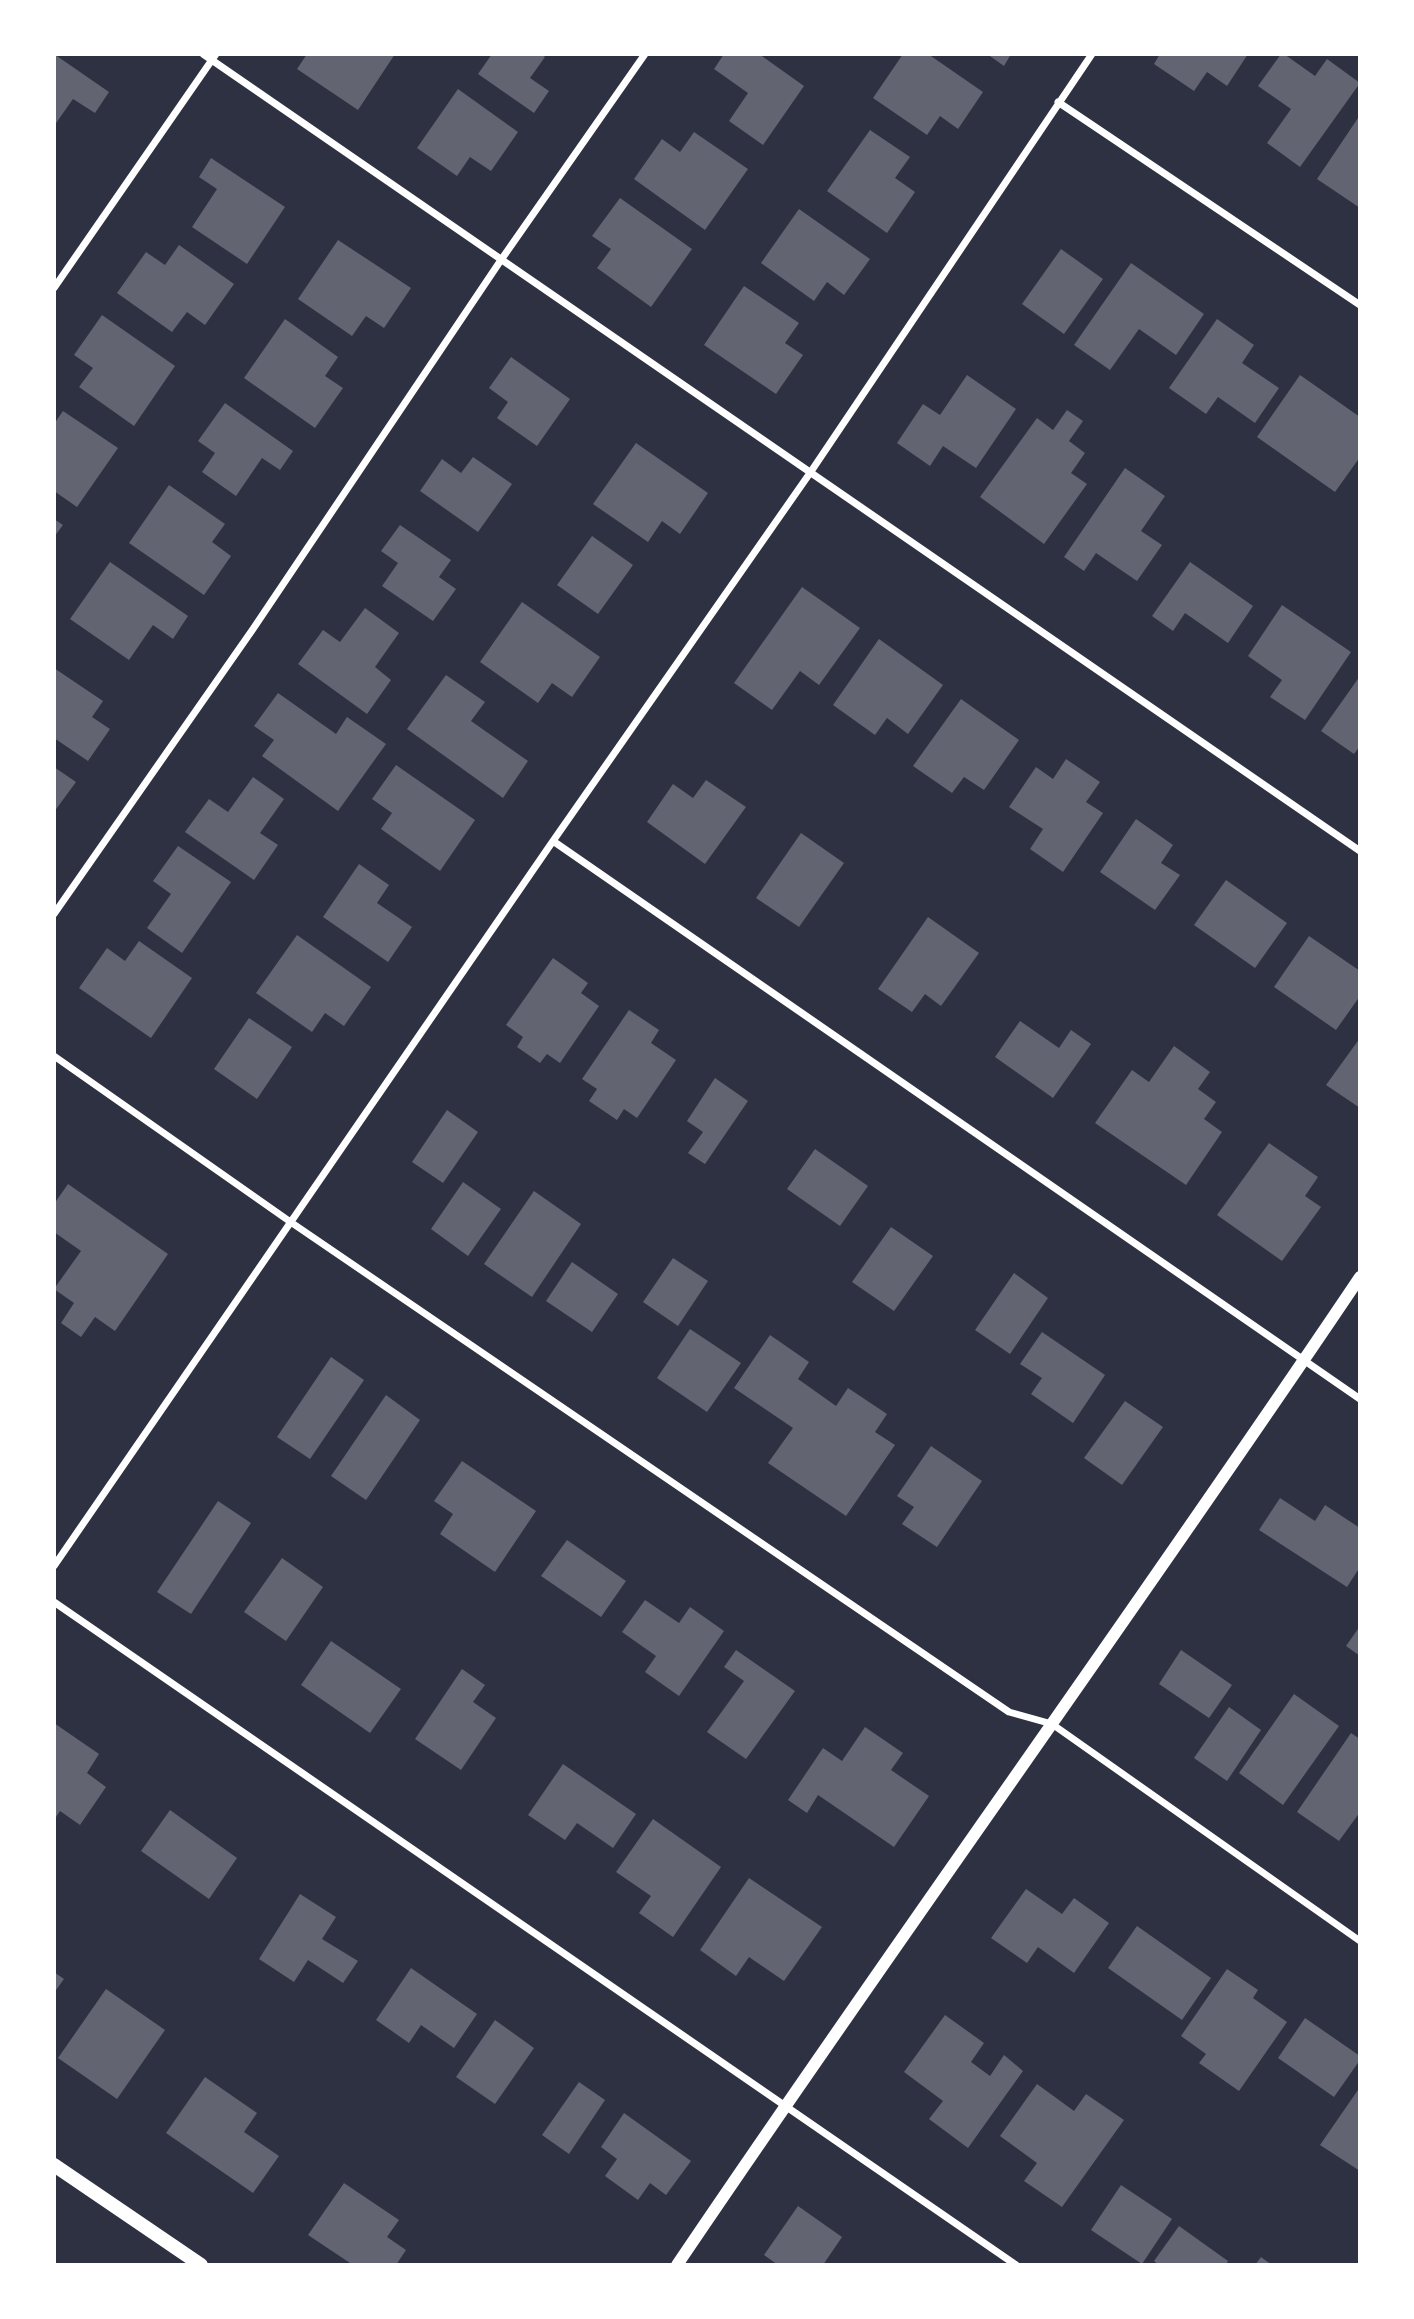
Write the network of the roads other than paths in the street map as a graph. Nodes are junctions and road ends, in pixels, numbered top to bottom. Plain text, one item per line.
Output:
1 (203, 54) edge
2 (645, 54) edge
3 (1092, 54) edge
4 (214, 57) edge
5 (1058, 102) junction
6 (501, 260) junction
7 (54, 288) edge
8 (1360, 305) edge
9 (810, 473) junction
10 (553, 841) junction
11 (1360, 851) edge
12 (54, 914) edge
13 (54, 1056) edge
14 (292, 1223) junction
15 (1360, 1277) edge
16 (1304, 1360) junction
17 (1360, 1399) edge
18 (54, 1566) edge
19 (54, 1602) edge
20 (1052, 1724) junction
21 (1360, 1941) edge
22 (785, 2105) junction
23 (54, 2165) edge
24 (201, 2265) edge
25 (677, 2265) edge
26 (1016, 2265) edge

1 - 4 street
2 - 6 street
3 - 5 street
4 - 6 street
4 - 7 street
5 - 8 street
5 - 9 street
6 - 9 street
6 - 12 street
9 - 10 street
9 - 11 street
10 - 14 street
10 - 16 street
13 - 14 street
14 - 18 street
14 - 20 street
15 - 16 street
16 - 17 street
16 - 20 street
19 - 22 street
20 - 21 street
20 - 22 street
22 - 25 street
22 - 26 street
23 - 24 main road

